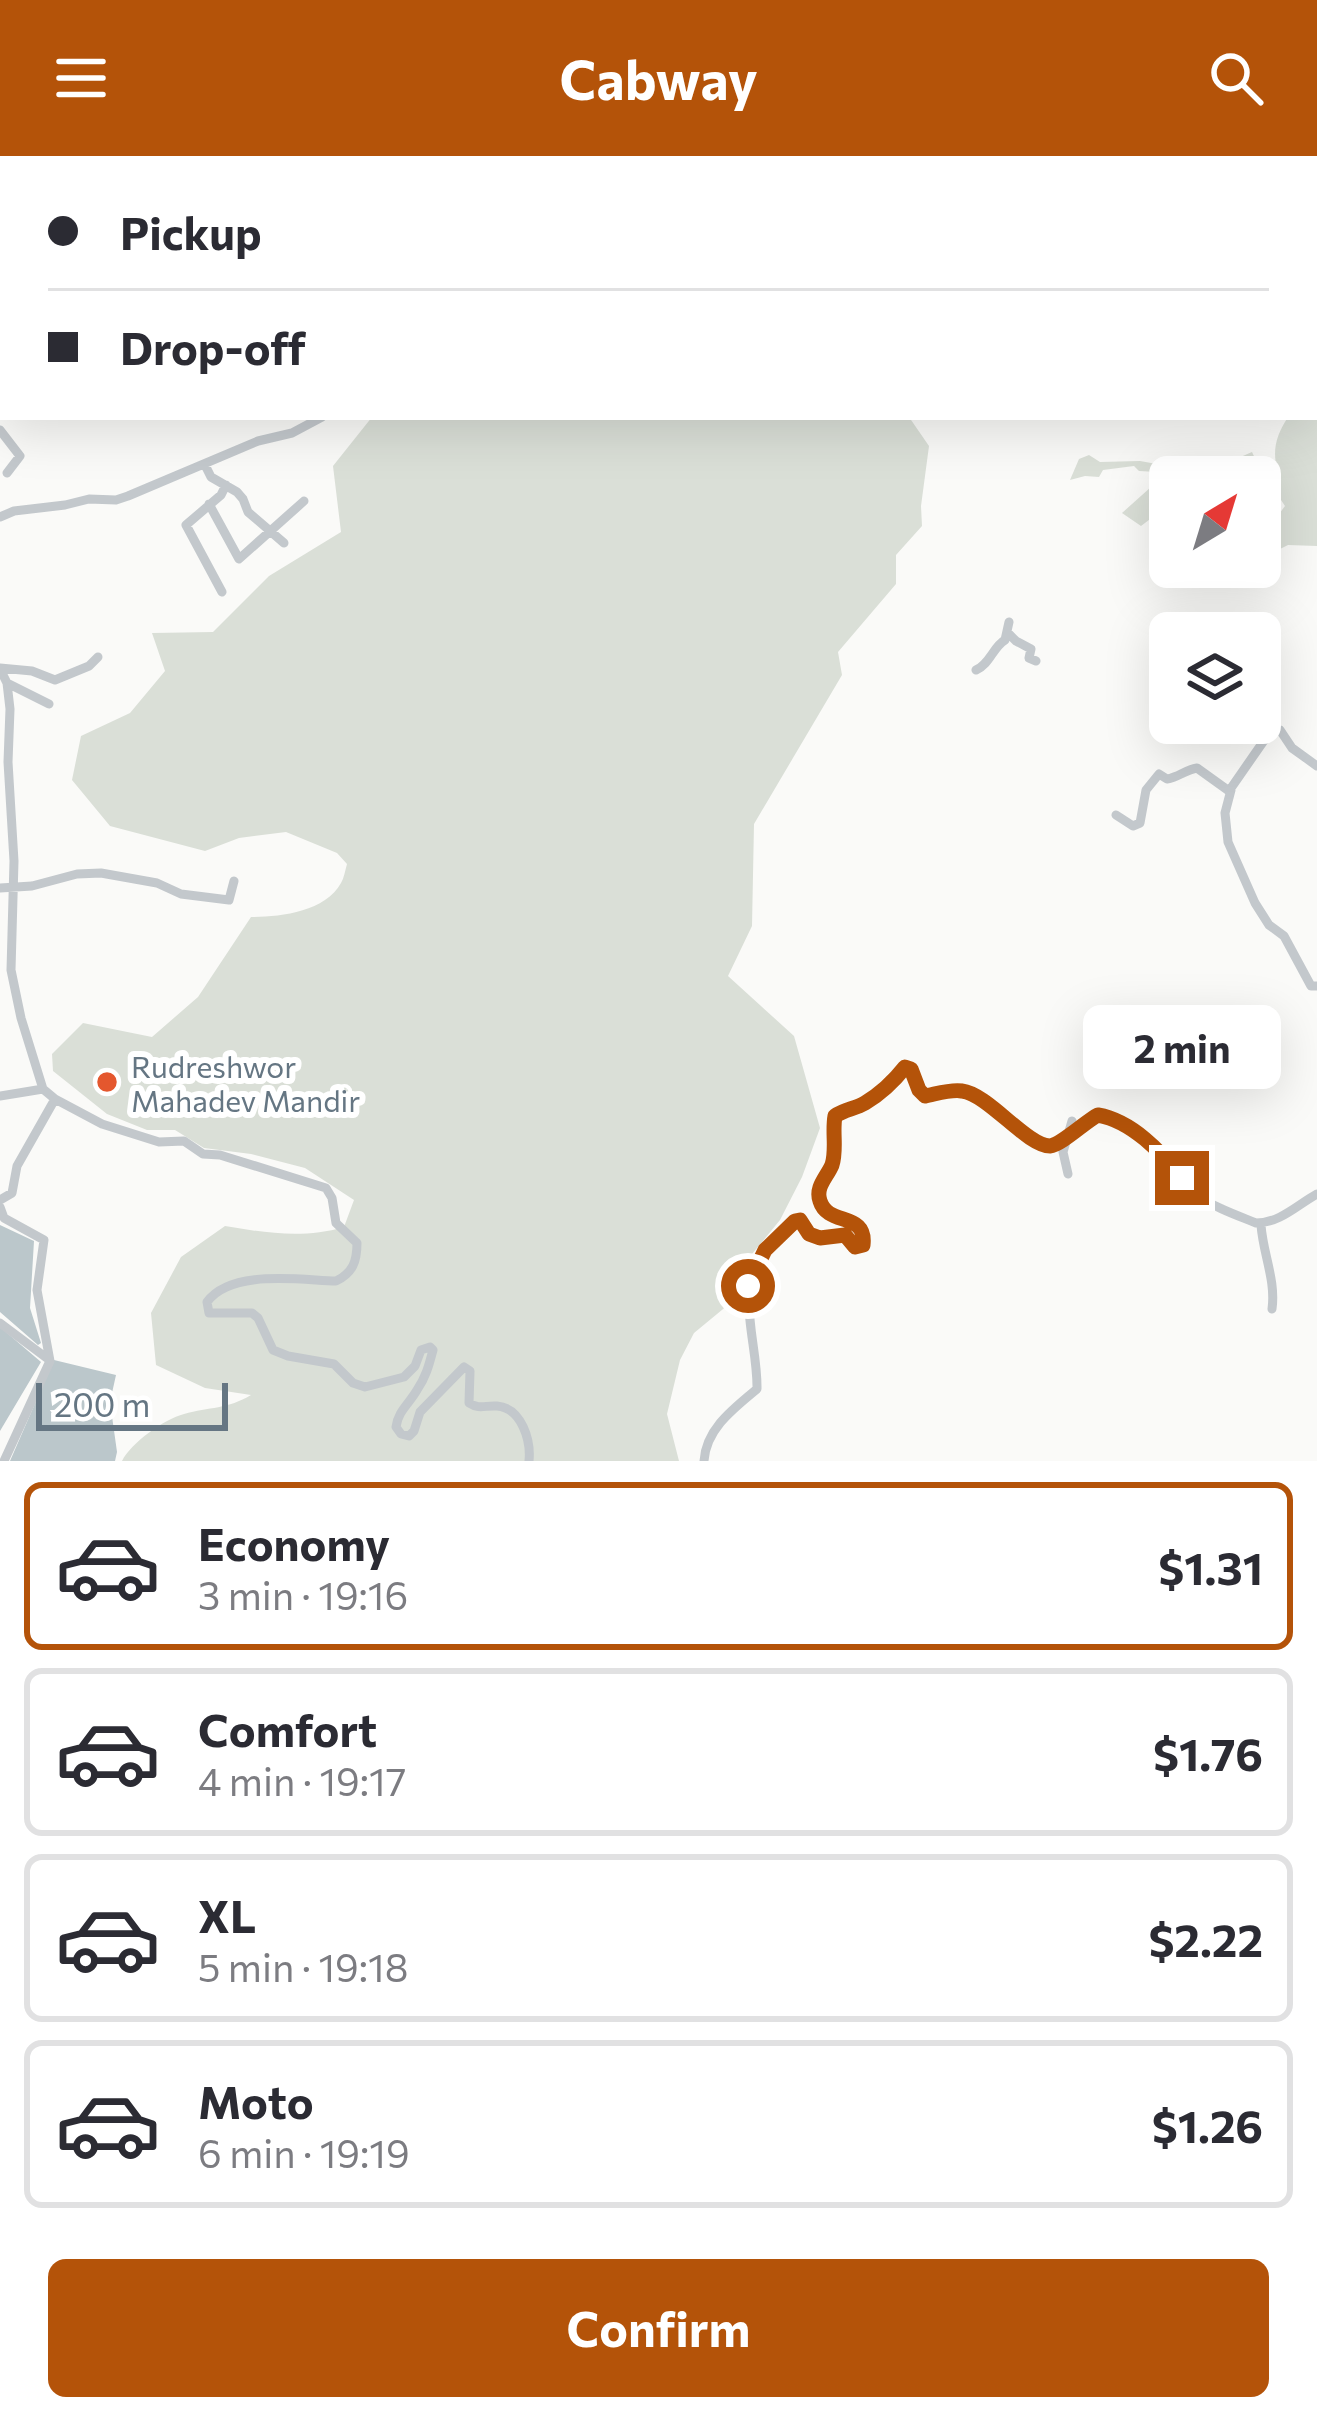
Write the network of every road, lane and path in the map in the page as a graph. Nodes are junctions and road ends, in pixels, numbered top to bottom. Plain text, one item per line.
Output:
1 (316, 420) edge
2 (0, 430) edge
3 (205, 464) junction
4 (7, 473) dead end
5 (226, 485) junction
6 (304, 501) dead end
7 (209, 504) junction
8 (0, 517) edge
9 (270, 531) junction
10 (284, 544) dead end
11 (222, 592) dead end
12 (98, 657) dead end
13 (1036, 661) dead end
14 (0, 668) edge
15 (976, 670) dead end
16 (7, 683) junction
17 (49, 704) dead end
18 (1317, 766) edge
19 (1231, 790) junction
20 (6, 802) edge
21 (1116, 814) dead end
22 (234, 881) dead end
23 (0, 888) edge
24 (14, 888) junction
25 (1317, 986) edge
26 (16, 997) junction
27 (0, 1001) edge
28 (44, 1089) junction
29 (0, 1096) edge
30 (55, 1099) junction
31 (1072, 1121) dead end
32 (1068, 1136) junction
33 (1068, 1174) dead end
34 (1317, 1194) edge
35 (0, 1204) edge
36 (1261, 1225) junction
37 (1271, 1309) dead end
38 (0, 1323) edge
39 (50, 1360) junction
40 (4, 1461) edge
41 (529, 1461) edge
42 (704, 1461) edge

1 - 3 street
2 - 4 street
3 - 5 street
3 - 8 street
5 - 7 street
5 - 9 street
6 - 9 street
7 - 9 street
7 - 11 street
9 - 10 street
12 - 14 street
13 - 15 street
14 - 16 street
16 - 17 street
16 - 20 street
18 - 19 street
19 - 21 street
19 - 25 street
20 - 24 street
22 - 24 street
23 - 24 street
24 - 26 street
26 - 27 street
26 - 28 street
28 - 29 street
28 - 30 street
30 - 35 street
30 - 41 street
31 - 32 street
32 - 33 street
32 - 36 street
32 - 42 street
34 - 36 street
35 - 39 street
36 - 37 street
38 - 39 street
39 - 40 street

